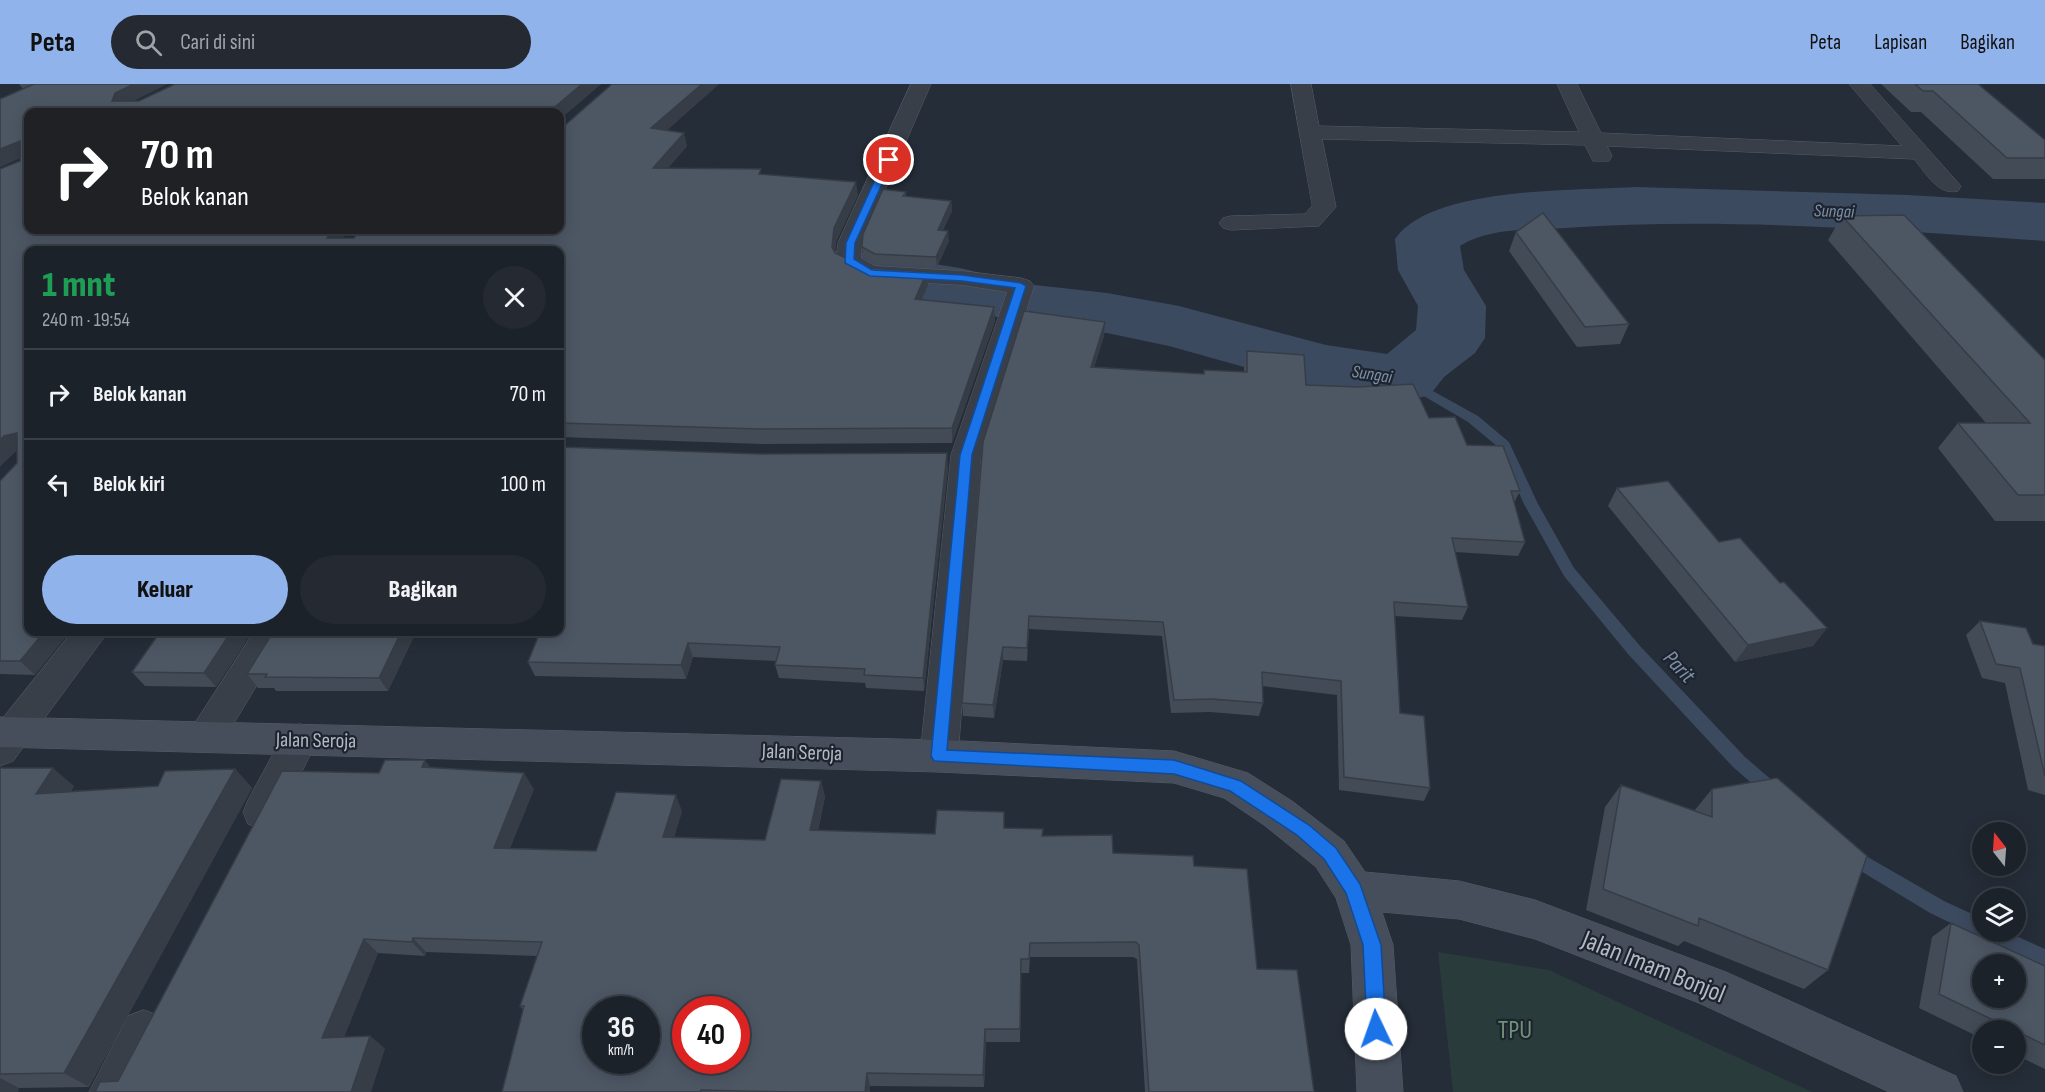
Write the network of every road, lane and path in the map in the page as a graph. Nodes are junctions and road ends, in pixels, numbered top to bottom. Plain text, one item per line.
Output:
1 (921, 84) edge
2 (1301, 84) edge
3 (1567, 84) edge
4 (1859, 84) edge
5 (1310, 132) junction
6 (1598, 149) junction
7 (1920, 153) junction
8 (1950, 186) dead end
9 (1231, 223) dead end
10 (88, 636) edge
11 (269, 636) edge
12 (206, 737) junction
13 (4, 738) edge
14 (300, 739) junction
15 (939, 756) junction
16 (245, 843) edge
17 (1354, 890) junction
18 (162, 999) edge
19 (112, 1092) edge
20 (1380, 1092) edge
21 (1940, 1092) edge

1 - 15 street
2 - 5 street
3 - 6 street
4 - 7 street
5 - 6 street
5 - 9 street
6 - 7 street
7 - 8 street
10 - 13 street
11 - 12 street
12 - 13 street, Jalan Seroja
12 - 14 street, Jalan Seroja
14 - 15 street, Jalan Seroja
14 - 16 street
15 - 17 street, Jalan Seroja
17 - 20 street, Jalan Seroja
17 - 21 street, Jalan Imam Bonjol
18 - 19 street

